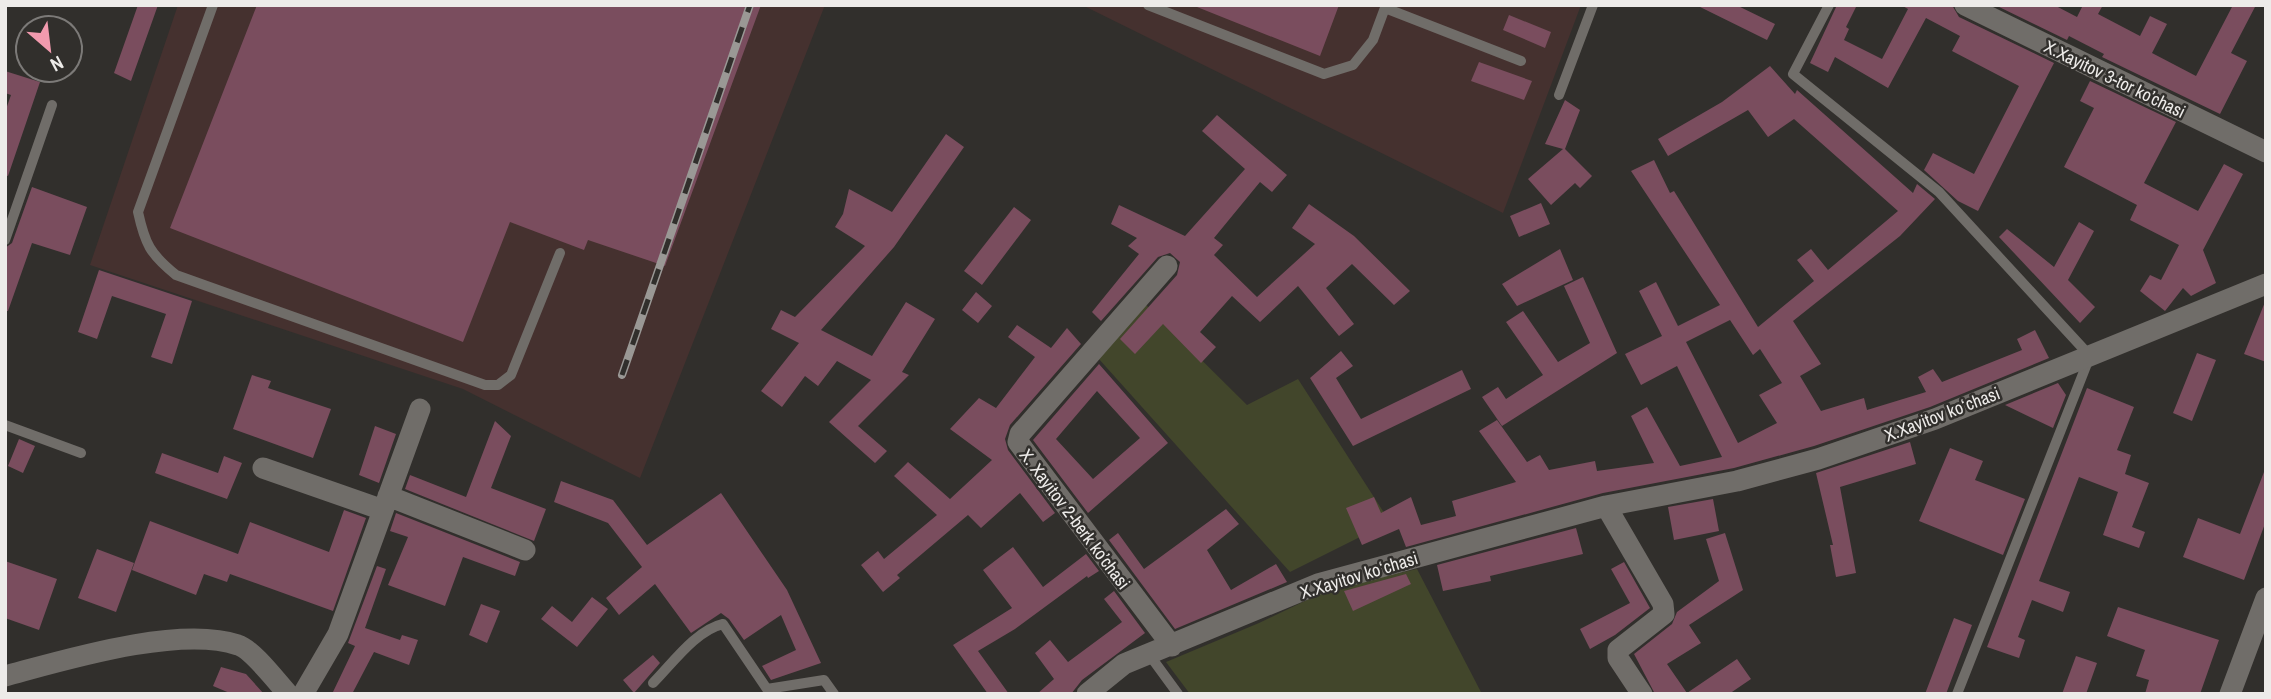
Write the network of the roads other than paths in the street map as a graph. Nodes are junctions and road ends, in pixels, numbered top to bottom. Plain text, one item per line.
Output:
1 (213, 5) edge
2 (1148, 5) edge
3 (1593, 5) edge
4 (1829, 5) edge
5 (1965, 5) edge
6 (1385, 7) edge
7 (1521, 61) dead end
8 (1559, 95) dead end
9 (52, 105) dead end
10 (2266, 152) edge
11 (5, 240) edge
12 (560, 253) dead end
13 (1167, 266) dead end
14 (2266, 284) edge
15 (2090, 356) junction
16 (420, 409) dead end
17 (5, 425) edge
18 (82, 453) dead end
19 (262, 468) dead end
20 (386, 503) junction
21 (1606, 506) junction
22 (525, 550) dead end
23 (2266, 598) edge
24 (1172, 646) junction
25 (1148, 653) junction
26 (5, 676) edge
27 (653, 683) dead end
28 (288, 694) edge
29 (303, 694) edge
30 (834, 694) edge
31 (1087, 694) edge
32 (1178, 694) edge
33 (1642, 694) edge
34 (1957, 694) edge
35 (2230, 694) edge

1 - 12 lane
2 - 6 lane
3 - 8 lane
4 - 15 lane
5 - 10 street, X.Xayitov 3-tor koʼchasi
6 - 7 lane
9 - 11 lane
13 - 24 street, X. Xayitov 2-berk koʼchasi
14 - 15 street, X.Xayitov koʻchasi
15 - 21 street, X.Xayitov koʻchasi
15 - 34 lane
16 - 20 street
17 - 18 lane
19 - 20 street
20 - 22 street
20 - 29 street
21 - 24 street, X.Xayitov koʻchasi
21 - 33 street
23 - 35 street
24 - 25 street, X.Xayitov koʻchasi
25 - 31 street, X.Xayitov koʻchasi
25 - 32 lane
26 - 28 street
27 - 30 lane

